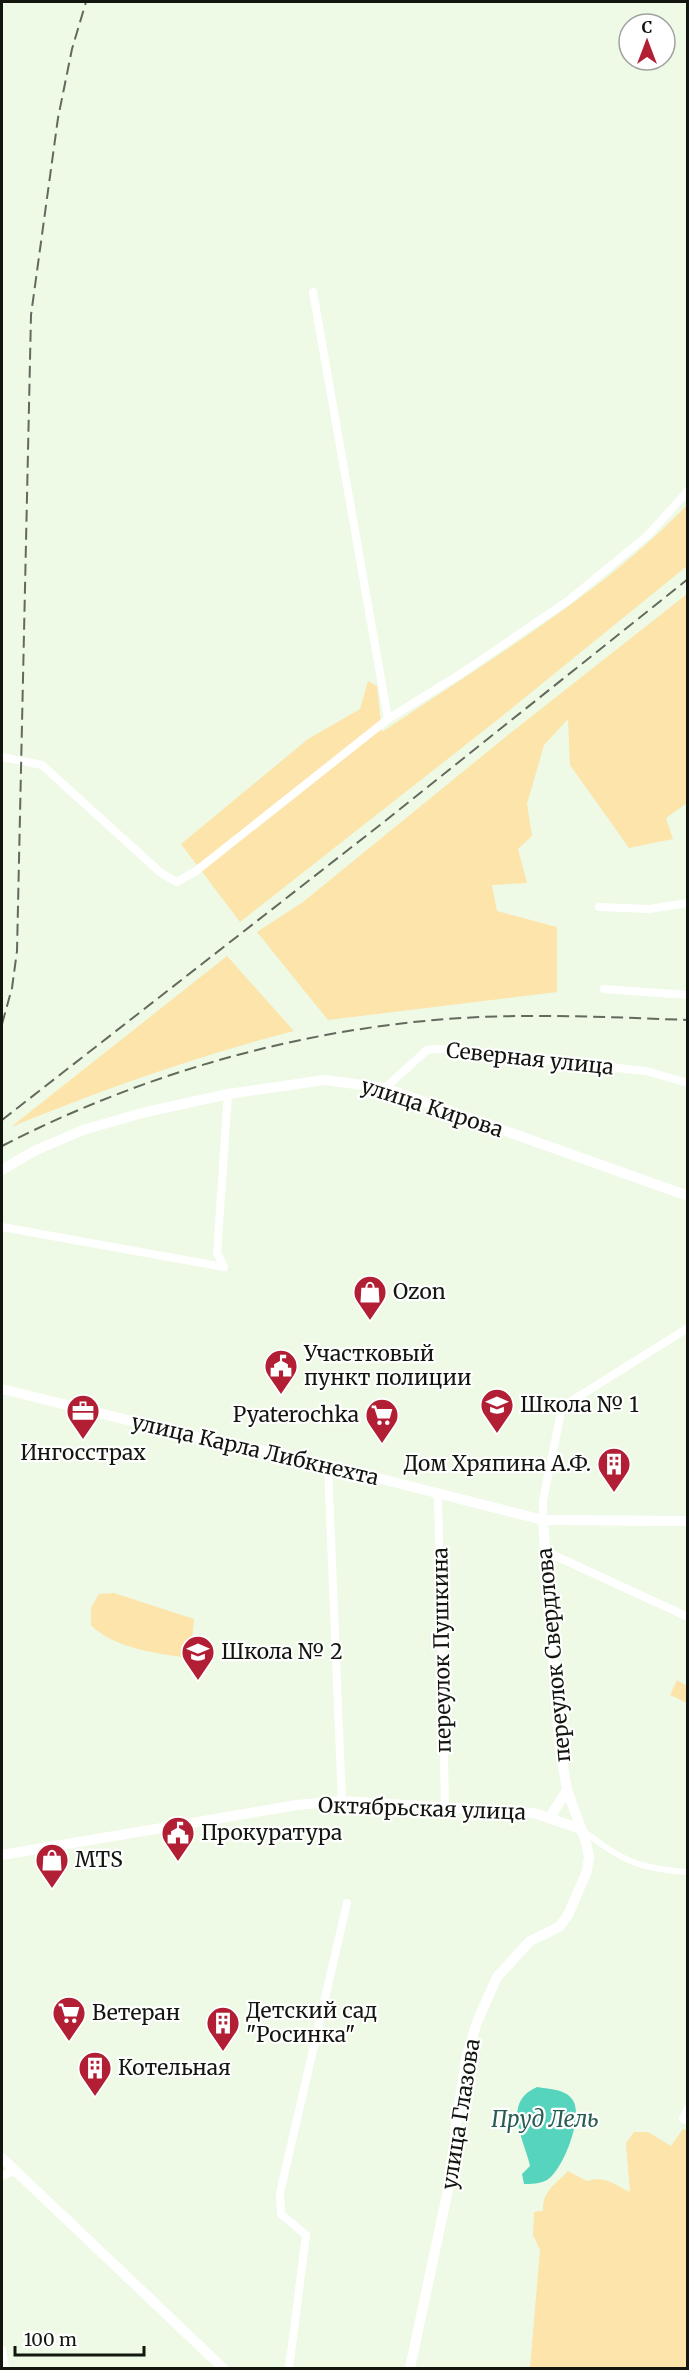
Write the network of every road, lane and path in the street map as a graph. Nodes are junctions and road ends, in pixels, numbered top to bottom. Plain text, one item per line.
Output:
1 (313, 292) dead end
2 (687, 491) edge
3 (388, 719) junction
4 (2, 757) edge
5 (687, 903) edge
6 (599, 907) dead end
7 (604, 989) dead end
8 (687, 995) edge
9 (687, 1083) edge
10 (385, 1089) junction
11 (228, 1094) junction
12 (2, 1170) edge
13 (687, 1196) edge
14 (2, 1227) edge
15 (687, 1328) edge
16 (2, 1389) edge
17 (328, 1466) junction
18 (438, 1494) junction
19 (543, 1520) junction
20 (687, 1521) edge
21 (547, 1552) junction
22 (687, 1617) edge
23 (567, 1790) junction
24 (342, 1802) junction
25 (445, 1806) junction
26 (550, 1817) junction
27 (581, 1828) junction
28 (2, 1855) edge
29 (687, 1872) edge
30 (347, 1903) dead end
31 (687, 2108) edge
32 (686, 2120) edge
33 (2, 2158) edge
34 (14, 2171) junction
35 (2, 2176) edge
36 (2, 2350) edge
37 (6, 2368) edge
38 (223, 2368) edge
39 (289, 2368) edge
40 (410, 2368) edge

1 - 3 street
2 - 3 street
3 - 4 street
5 - 6 street
7 - 8 street
9 - 10 street, Северная улица
10 - 11 street, улица Кирова
10 - 13 street, улица Кирова
11 - 12 street, улица Кирова
11 - 14 street
15 - 19 street
16 - 17 street, улица Карла Либкнехта
17 - 18 street, улица Карла Либкнехта
17 - 24 street
18 - 19 street, улица Карла Либкнехта
18 - 25 street, переулок Пушкина
19 - 20 street, улица Карла Либкнехта
19 - 21 street, переулок Свердлова
21 - 22 street
21 - 23 street, переулок Свердлова
23 - 26 street
23 - 27 street, переулок Свердлова
24 - 25 street, Октябрьская улица
24 - 28 street, Октябрьская улица
25 - 26 street, Октябрьская улица
26 - 27 street, Октябрьская улица
27 - 29 street, Октябрьская улица
27 - 40 street, улица Глазова
30 - 39 street
31 - 32 street
33 - 34 street
34 - 35 street
34 - 38 street
36 - 37 street

